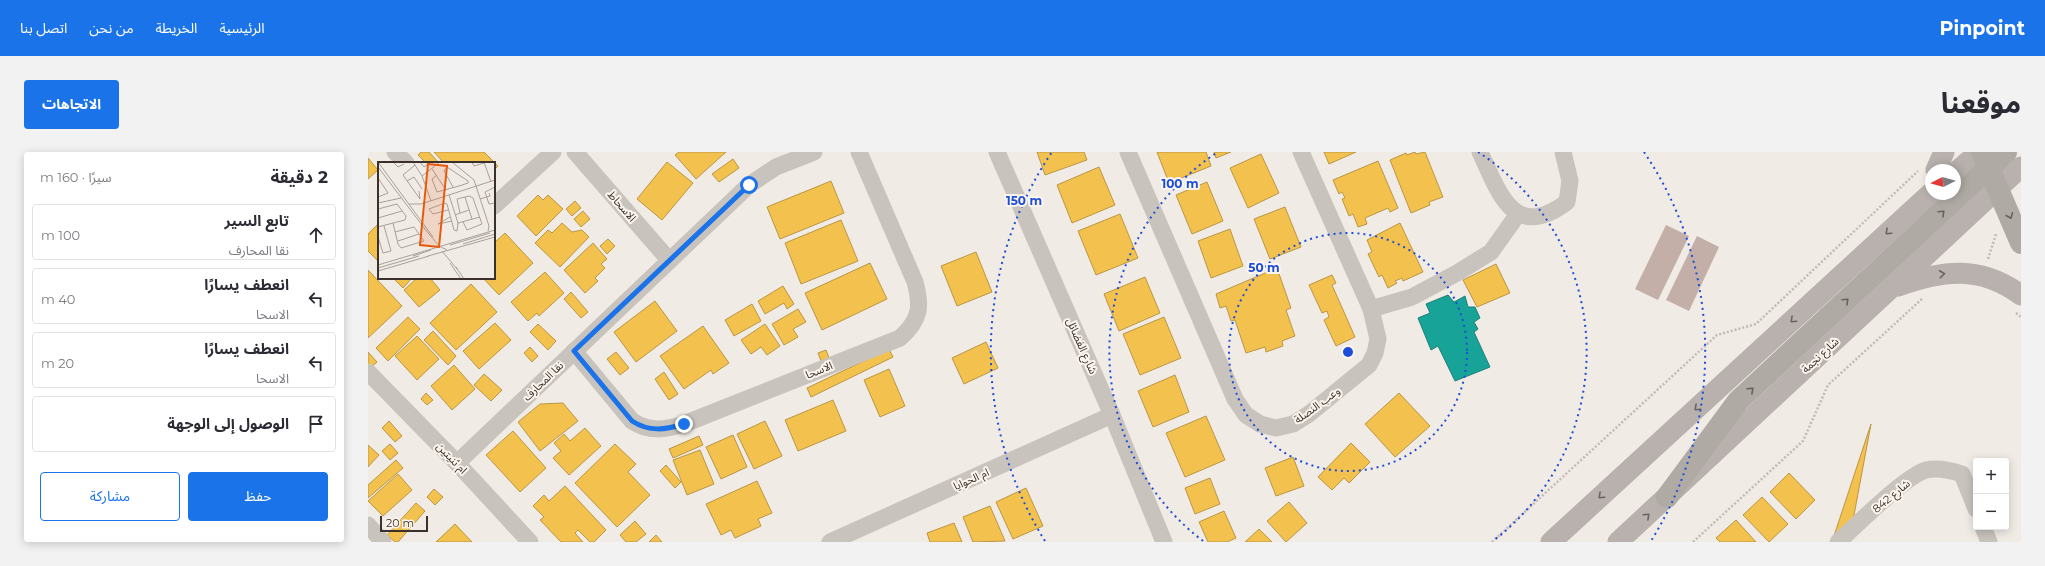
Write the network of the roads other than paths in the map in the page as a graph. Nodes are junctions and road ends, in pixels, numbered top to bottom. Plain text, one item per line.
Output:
1 (395, 152) edge
2 (552, 152) edge
3 (575, 152) edge
4 (814, 152) edge
5 (860, 152) edge
6 (997, 152) edge
7 (1128, 152) edge
8 (1301, 152) edge
9 (1480, 152) edge
10 (1563, 152) edge
11 (1944, 152) edge
12 (2006, 152) edge
13 (405, 162) edge
14 (1935, 164) edge
15 (1987, 165) edge
16 (2021, 167) edge
17 (1961, 172) edge
18 (1924, 199) edge
19 (495, 205) edge
20 (1518, 214) junction
21 (2021, 243) edge
22 (669, 260) junction
23 (1892, 288) junction
24 (2018, 304) edge
25 (1371, 309) junction
26 (574, 351) junction
27 (369, 376) edge
28 (1112, 415) junction
29 (457, 463) junction
30 (1667, 497) junction
31 (1973, 502) edge
32 (368, 525) edge
33 (1984, 530) edge
34 (853, 537) edge
35 (383, 542) edge
36 (530, 542) edge
37 (830, 542) edge
38 (1164, 542) edge
39 (1551, 542) edge
40 (1618, 542) edge
41 (1838, 542) edge
42 (1989, 542) edge

1 - 13 street
2 - 19 street
3 - 22 street, الاسحاط
4 - 22 street, نقا المحارف
5 - 26 street, الاسحا
6 - 28 street, شارع الفضائل
7 - 25 street, وعب النصلة
8 - 25 street, وعب النصلة
9 - 20 street
10 - 20 street
11 - 14 main road
12 - 15 highway
15 - 16 main road, شارع نجمة
15 - 17 main road, شارع نجمة
15 -> 21 highway
15 - 23 main road, شارع نجمة
30 -> 15 highway
18 -> 39 main road
20 - 25 street
22 - 26 street, نقا المحارف
23 -> 24 main road
23 - 30 main road, شارع نجمة
26 - 29 street, نقا المحارف
27 - 29 street, ام ثنيتين
28 - 34 street, ام الحوايا
28 - 38 street, شارع الفضائل
29 - 36 street, ام ثنيتين
40 -> 30 main road, شارع نجمة
31 - 41 street, شارع 842
32 - 35 street
33 - 42 street
34 - 37 street, ام الحوايا

